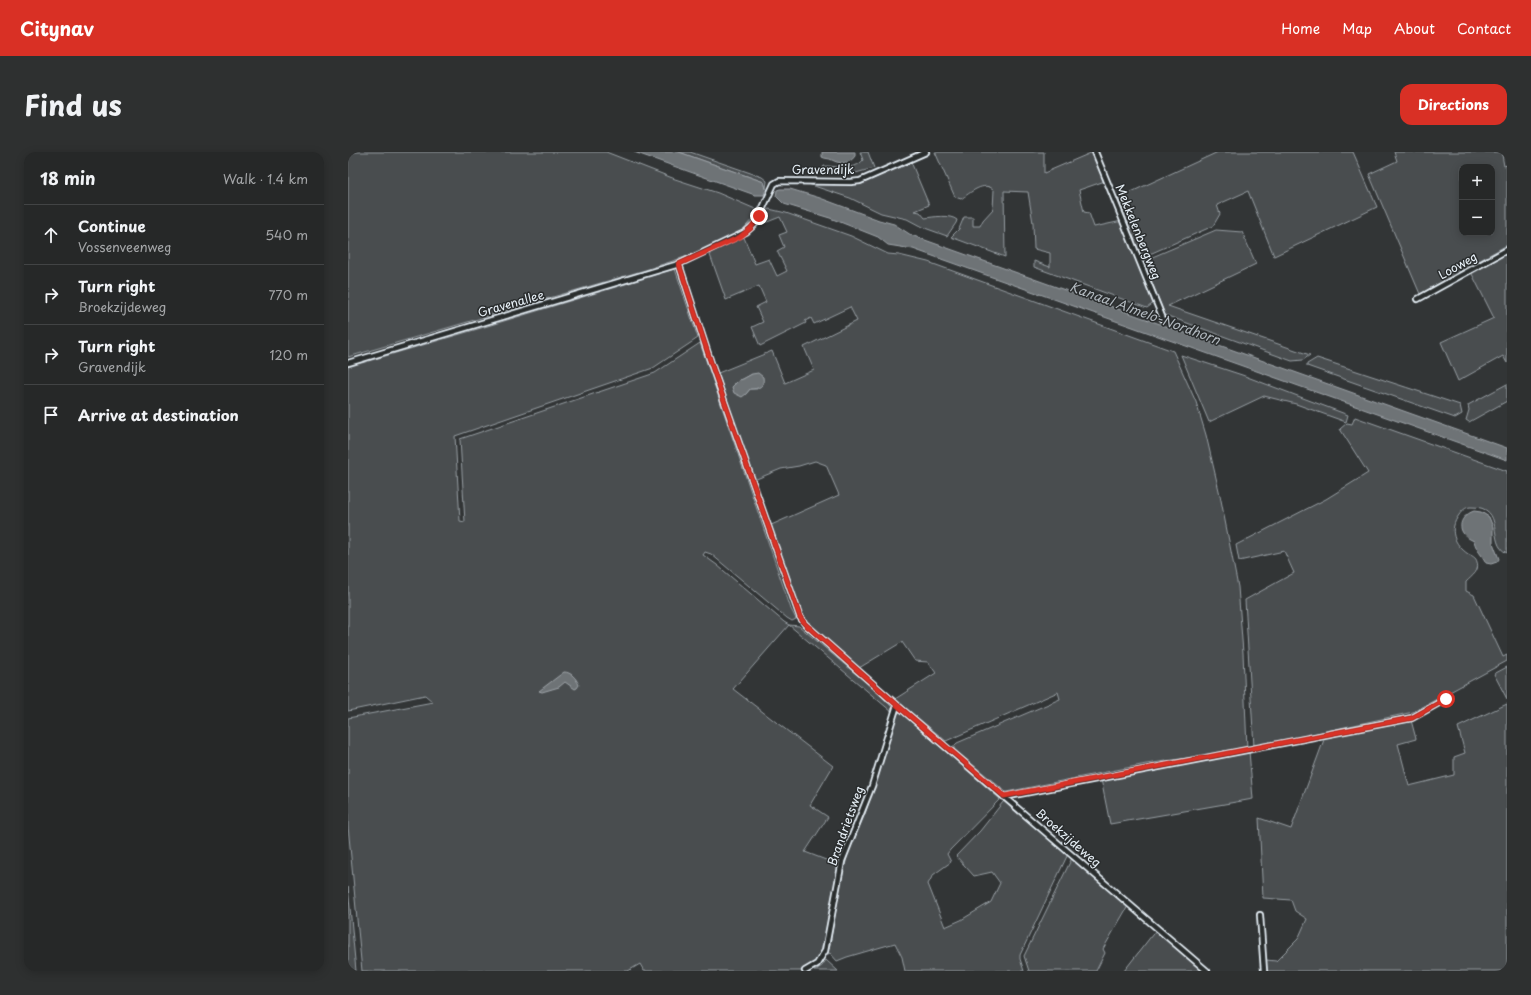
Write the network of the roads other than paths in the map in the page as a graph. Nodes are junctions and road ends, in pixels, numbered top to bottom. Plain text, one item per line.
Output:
1 (926, 152) edge
2 (1095, 152) edge
3 (1507, 250) edge
4 (679, 264) junction
5 (1418, 300) dead end
6 (1163, 319) dead end
7 (348, 363) edge
8 (1446, 699) dead end
9 (897, 705) junction
10 (1004, 796) junction
11 (1260, 915) dead end
12 (805, 971) edge
13 (1207, 971) edge
14 (1264, 971) edge

1 - 4 street, Gravendijk
2 - 6 street, Mekkelenbergweg
3 - 5 street, Looweg
4 - 7 street, Gravenallee
4 - 9 street, Broekzijdeweg
8 - 10 street
9 - 10 street, Broekzijdeweg
9 - 12 street, Brandrietsweg
10 - 13 street, Broekzijdeweg
11 - 14 street

